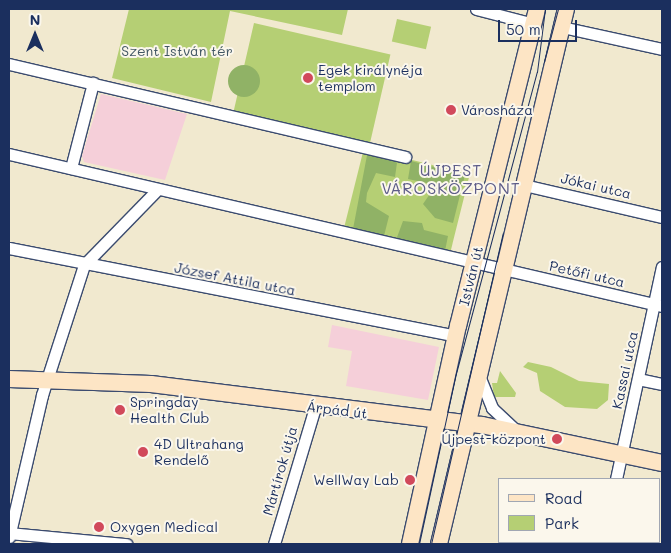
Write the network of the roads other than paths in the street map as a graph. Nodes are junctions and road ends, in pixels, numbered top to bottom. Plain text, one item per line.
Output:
1 (476, 9) edge
2 (566, 9) edge
3 (536, 16) edge
4 (562, 27) junction
5 (662, 49) edge
6 (9, 64) edge
7 (93, 82) junction
8 (9, 154) edge
9 (406, 157) dead end
10 (70, 168) junction
11 (524, 185) junction
12 (156, 191) junction
13 (662, 217) edge
14 (9, 248) edge
15 (474, 262) junction
16 (84, 265) junction
17 (662, 267) edge
18 (505, 270) junction
19 (658, 305) edge
20 (456, 336) junction
21 (480, 375) junction
22 (48, 378) junction
23 (638, 378) junction
24 (9, 379) edge
25 (662, 384) edge
26 (315, 407) junction
27 (439, 422) junction
28 (470, 424) junction
29 (518, 432) junction
30 (622, 454) junction
31 (662, 463) edge
32 (616, 478) edge
33 (9, 534) edge
34 (126, 544) edge
35 (274, 544) edge
36 (410, 544) edge
37 (439, 544) edge

1 - 3 street
2 - 4 main road
3 - 15 main road, István út
4 - 5 street
4 - 11 main road
6 - 7 street
7 - 9 street
7 - 10 street
8 - 10 street
10 - 12 street
11 - 13 street, Jókai utca
11 - 18 main road
12 - 15 street
12 - 16 street
14 - 16 street, József Attila utca
15 - 18 street, Petőfi utca
15 - 20 main road, István út
16 - 20 street, József Attila utca
16 - 22 street
17 - 19 street, Kassai utca
18 - 19 street, Petőfi utca
18 - 21 main road
19 - 23 street, Kassai utca
20 - 27 main road, István út
21 - 28 main road
21 - 29 street
22 - 24 main road, Árpád út
22 - 26 main road, Árpád út
22 - 33 street
23 - 25 street
23 - 30 street, Kassai utca
26 - 27 main road, Árpád út
26 - 35 street, Mártírok útja
27 - 28 main road, Árpád út
27 - 36 main road, István út
28 - 29 main road, Árpád út
28 - 37 main road
29 - 30 main road, Árpád út
30 - 31 main road, Árpád út
30 - 32 street, Kassai utca
33 - 34 street

